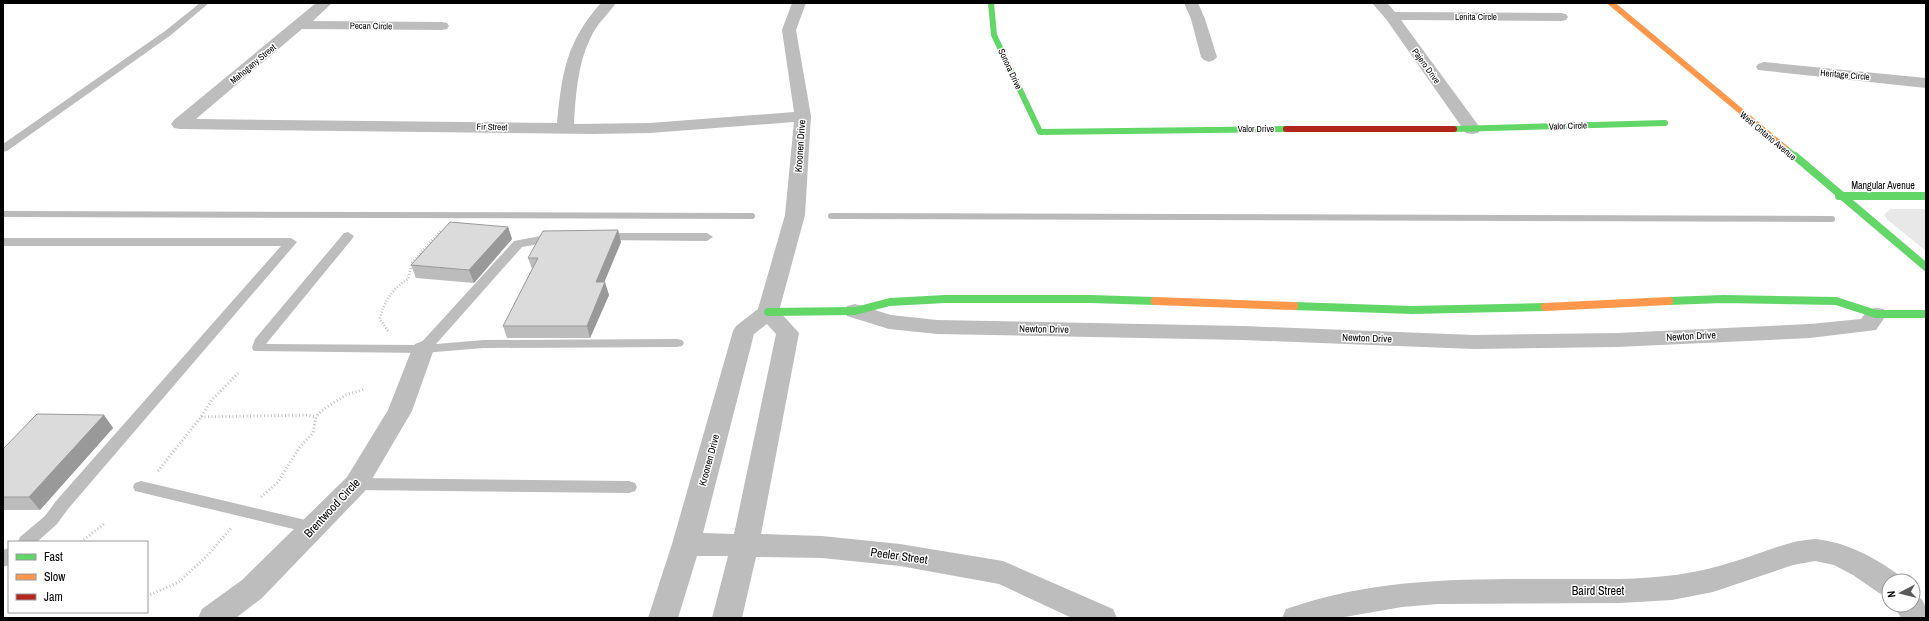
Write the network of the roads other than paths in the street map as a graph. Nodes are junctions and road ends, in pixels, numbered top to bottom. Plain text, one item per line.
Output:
1 (205, 3) edge
2 (325, 3) edge
3 (609, 3) edge
4 (799, 3) edge
5 (991, 3) edge
6 (1191, 3) edge
7 (1379, 3) edge
8 (1611, 3) edge
9 (1391, 16) junction
10 (1561, 17) dead end
11 (300, 25) junction
12 (442, 26) dead end
13 (1209, 57) dead end
14 (1764, 67) dead end
15 (1926, 83) edge
16 (803, 116) junction
17 (1665, 123) dead end
18 (180, 124) joint
19 (565, 128) junction
20 (1472, 130) junction
21 (1040, 132) joint
22 (3, 149) edge
23 (1839, 196) junction
24 (1926, 196) edge
25 (348, 236) dead end
26 (566, 237) edge
27 (590, 237) edge
28 (707, 237) dead end
29 (3, 242) edge
30 (1926, 267) edge
31 (855, 311) junction
32 (768, 312) junction
33 (1876, 314) junction
34 (1926, 314) edge
35 (677, 343) dead end
36 (423, 349) junction
37 (356, 484) junction
38 (141, 487) dead end
39 (629, 487) dead end
40 (314, 528) junction
41 (27, 541) edge
42 (686, 544) junction
43 (745, 546) junction
44 (1881, 579) edge
45 (224, 616) edge
46 (663, 618) edge
47 (727, 618) edge
48 (1102, 618) edge
49 (1297, 618) edge

1 - 22 lane
2 - 11 street, Mahogany Street
3 - 19 street
4 - 16 street, Kroonen Drive
5 - 21 street, Sonora Drive
6 - 13 street
7 - 9 street, Pajero Drive
8 - 23 street, West Ontario Avenue
9 - 10 street, Lenita Circle
9 - 20 street, Pajero Drive
11 - 12 street, Pecan Circle
11 - 18 street, Mahogany Street
14 - 15 street, Heritage Circle
16 - 19 street, Fir Street
16 - 32 street, Kroonen Drive
17 - 20 street, Valor Circle
18 - 19 street, Fir Street
20 - 21 street, Valor Drive
23 - 24 street, Mangular Avenue
23 - 30 street, West Ontario Avenue
25 - 36 lane
26 - 36 lane
27 - 28 lane
29 - 41 lane
31 - 32 street, Newton Drive
31 - 33 street, Newton Drive
31 - 33 street, Newton Drive
32 - 42 street, Kroonen Drive
32 - 43 street
33 - 34 street, Newton Drive
35 - 36 lane
36 - 37 street, Brentwood Circle
37 - 39 lane
37 - 40 street, Brentwood Circle
38 - 40 lane
40 - 45 street, Brentwood Circle
42 - 43 street, Peeler Street
42 - 46 street, Kroonen Drive
43 - 47 street
43 - 48 street, Peeler Street
44 - 49 street, Baird Street

